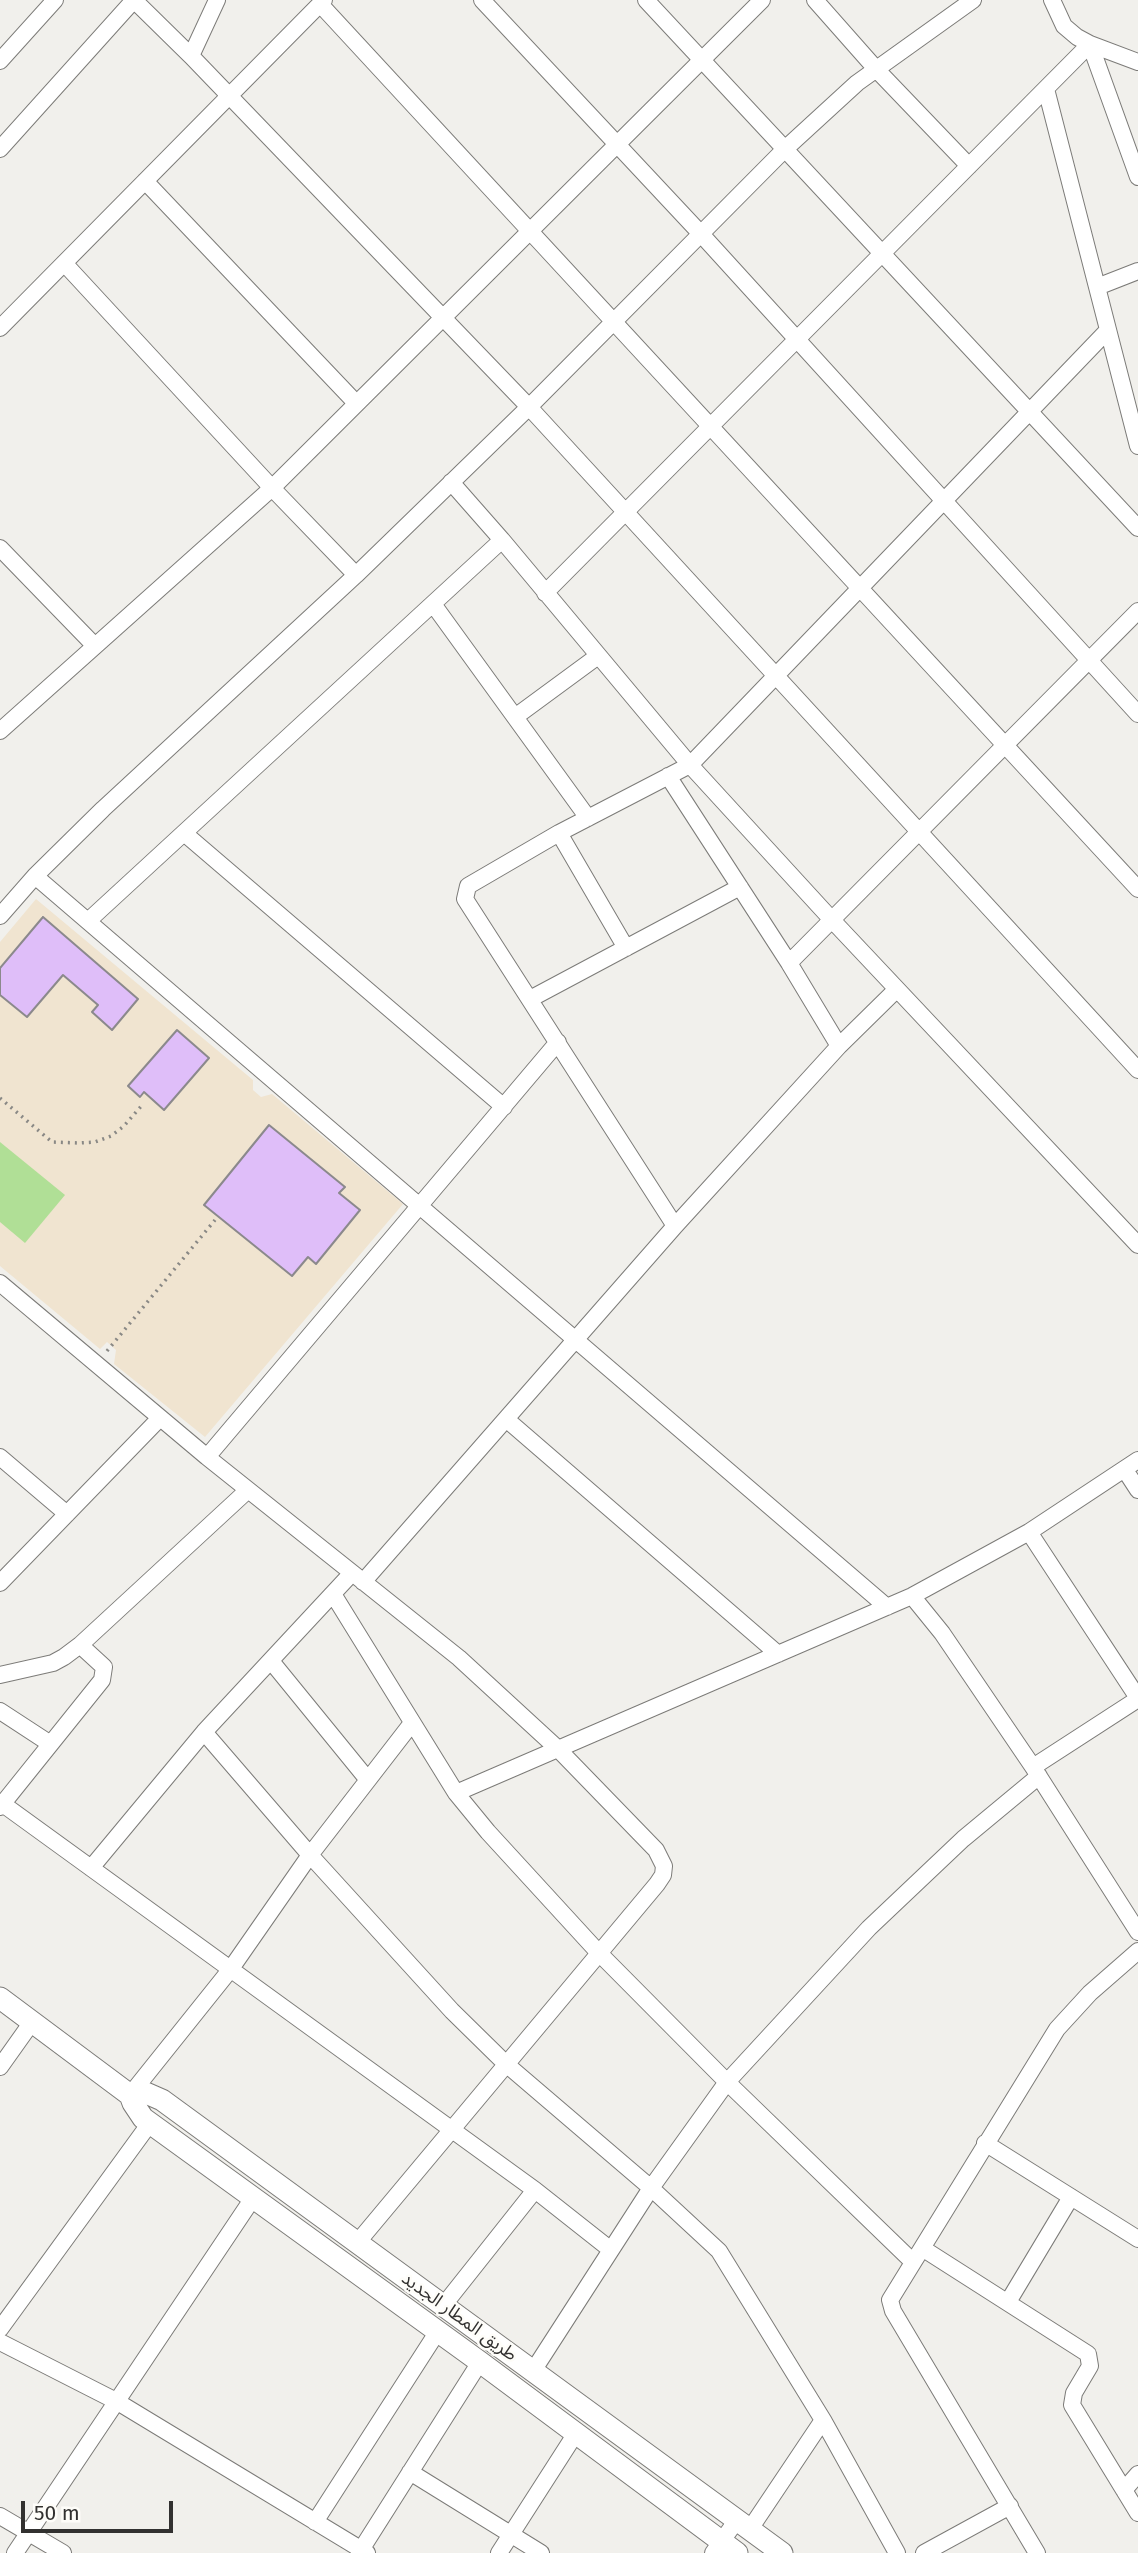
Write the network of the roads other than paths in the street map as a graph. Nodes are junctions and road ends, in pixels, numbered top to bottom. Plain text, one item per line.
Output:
1 (55, 0) edge
2 (134, 0) edge
3 (217, 0) edge
4 (482, 0) edge
5 (646, 0) edge
6 (762, 0) edge
7 (815, 0) edge
8 (974, 0) edge
9 (1052, 0) edge
10 (322, 2) edge
11 (1090, 44) junction
12 (191, 56) junction
13 (702, 60) junction
14 (0, 61) edge
15 (1138, 62) edge
16 (876, 69) junction
17 (1046, 89) junction
18 (229, 96) junction
19 (617, 144) junction
20 (0, 149) edge
21 (785, 149) junction
22 (969, 166) junction
23 (1138, 176) edge
24 (145, 181) junction
25 (530, 231) junction
26 (701, 234) junction
27 (882, 253) junction
28 (64, 263) junction
29 (1138, 271) edge
30 (1097, 287) junction
31 (443, 317) junction
32 (615, 323) junction
33 (0, 328) edge
34 (1108, 330) junction
35 (797, 339) junction
36 (356, 403) junction
37 (529, 407) junction
38 (1030, 412) junction
39 (711, 426) junction
40 (1137, 439) edge
41 (451, 482) junction
42 (272, 488) junction
43 (944, 501) junction
44 (626, 511) junction
45 (1138, 528) edge
46 (502, 540) junction
47 (0, 548) edge
48 (356, 575) junction
49 (861, 587) junction
50 (545, 593) junction
51 (433, 604) junction
52 (1138, 611) edge
53 (95, 646) junction
54 (598, 656) junction
55 (1089, 661) junction
56 (776, 675) junction
57 (1138, 714) edge
58 (515, 717) junction
59 (0, 731) edge
60 (1006, 744) junction
61 (690, 765) junction
62 (668, 776) junction
63 (588, 818) junction
64 (920, 831) junction
65 (184, 833) junction
66 (559, 833) junction
67 (35, 876) junction
68 (740, 887) junction
69 (1138, 889) edge
70 (0, 916) edge
71 (832, 920) junction
72 (88, 921) junction
73 (626, 948) junction
74 (789, 963) junction
75 (897, 989) junction
76 (530, 999) junction
77 (558, 1042) junction
78 (839, 1046) junction
79 (1138, 1070) edge
80 (504, 1107) junction
81 (420, 1207) junction
82 (675, 1226) junction
83 (1138, 1245) edge
84 (0, 1283) edge
85 (575, 1340) junction
86 (160, 1418) junction
87 (506, 1419) junction
88 (0, 1457) edge
89 (207, 1457) junction
90 (1131, 1465) edge
91 (248, 1490) junction
92 (1138, 1490) edge
93 (67, 1514) junction
94 (1029, 1532) junction
95 (358, 1578) junction
96 (0, 1583) edge
97 (333, 1594) junction
98 (912, 1596) junction
99 (887, 1607) junction
100 (80, 1645) junction
101 (778, 1654) junction
102 (271, 1661) junction
103 (0, 1675) edge
104 (1138, 1698) edge
105 (0, 1711) edge
106 (412, 1723) junction
107 (204, 1732) junction
108 (49, 1743) junction
109 (558, 1749) junction
110 (1036, 1771) junction
111 (368, 1780) junction
112 (457, 1793) junction
113 (1, 1804) edge
114 (310, 1855) junction
115 (91, 1868) junction
116 (1138, 1932) edge
117 (1138, 1951) edge
118 (598, 1952) junction
119 (230, 1969) junction
120 (0, 1998) edge
121 (32, 2022) junction
122 (506, 2064) junction
123 (0, 2067) edge
124 (727, 2082) junction
125 (130, 2095) junction
126 (150, 2123) junction
127 (450, 2129) junction
128 (985, 2143) junction
129 (651, 2188) junction
130 (535, 2190) junction
131 (253, 2197) junction
132 (1071, 2197) junction
133 (1138, 2239) edge
134 (357, 2243) junction
135 (611, 2250) junction
136 (917, 2255) junction
137 (1008, 2302) junction
138 (443, 2306) junction
139 (0, 2329) edge
140 (438, 2331) junction
141 (0, 2342) edge
142 (480, 2362) junction
143 (533, 2371) junction
144 (116, 2401) junction
145 (823, 2420) junction
146 (576, 2433) junction
147 (410, 2472) junction
148 (1138, 2474) edge
149 (1124, 2490) junction
150 (1010, 2506) junction
151 (1138, 2513) edge
152 (0, 2516) edge
153 (315, 2522) junction
154 (743, 2525) junction
155 (29, 2532) junction
156 (511, 2534) junction
157 (724, 2549) edge
158 (362, 2552) edge
159 (15, 2553) edge
160 (63, 2553) edge
161 (499, 2553) edge
162 (541, 2553) edge
163 (782, 2553) edge
164 (897, 2553) edge
165 (924, 2553) edge
166 (1037, 2553) edge

1 - 14 street
2 - 12 street
2 - 20 street
3 - 12 street
4 - 19 street
5 - 13 street
6 - 13 street
7 - 16 street
8 - 16 street
9 - 11 street
10 - 18 street
10 - 25 street
11 - 15 street
11 - 17 street
11 - 23 street
12 - 18 street
13 - 19 street
13 - 21 street
16 - 21 street
16 - 22 street
17 - 22 street
17 - 30 street
18 - 24 street
18 - 31 street
19 - 25 street
19 - 26 street
21 - 26 street
21 - 27 street
22 - 27 street
24 - 28 street
24 - 36 street
25 - 31 street
25 - 32 street
26 - 32 street
26 - 35 street
27 - 35 street
27 - 38 street
28 - 33 street
28 - 42 street
29 - 30 street
30 - 34 street
31 - 36 street
31 - 37 street
32 - 37 street
32 - 39 street
34 - 38 street
34 - 40 street
35 - 39 street
35 - 43 street
36 - 42 street
37 - 41 street
37 - 44 street
38 - 43 street
38 - 45 street
39 - 44 street
39 - 49 street
41 - 46 street
41 - 48 street
42 - 48 street
42 - 53 street
43 - 49 street
43 - 55 street
44 - 50 street
44 - 56 street
46 - 50 street
46 - 51 street
47 - 53 street
48 - 67 street
49 - 56 street
49 - 60 street
50 - 54 street
51 - 58 street
51 - 65 street
52 - 55 street
53 - 59 street
54 - 58 street
54 - 61 street
55 - 57 street
55 - 60 street
56 - 61 street
56 - 64 street
58 - 63 street
60 - 64 street
60 - 69 street
61 - 62 street
61 - 71 street
62 - 63 street
62 - 68 street
63 - 66 street
64 - 71 street
64 - 79 street
65 - 72 street
65 - 80 street
66 - 73 street
66 - 76 street
67 - 70 street
67 - 72 street
68 - 73 street
68 - 74 street
71 - 74 street
71 - 75 street
72 - 81 street
73 - 76 street
74 - 78 street
75 - 78 street
75 - 83 street
76 - 77 street
77 - 80 street
77 - 82 street
78 - 82 street
80 - 81 street
81 - 85 street
81 - 89 street
82 - 85 street
84 - 86 street
85 - 87 street
85 - 99 street
86 - 89 street
86 - 93 street
87 - 95 street
87 - 101 street
88 - 93 street
89 - 91 street
90 - 92 street
90 - 94 street
91 - 95 street
91 - 100 street
93 - 96 street
94 - 98 street
94 - 104 street
95 - 97 street
95 - 109 street
97 - 102 street
97 - 106 street
98 - 99 street
98 - 110 street
99 - 101 street
100 - 103 street
100 - 108 street
101 - 109 street
102 - 107 street
102 - 111 street
104 - 110 street
105 - 108 street
106 - 111 street
106 - 112 street
107 - 114 street
107 - 115 street
108 - 113 street
109 - 112 street
109 - 118 street
110 - 116 street
110 - 124 street
111 - 114 street
112 - 118 street
113 - 115 street
114 - 119 street
114 - 122 street
115 - 119 street
117 - 128 street
118 - 122 street
118 - 124 street
119 - 125 street
119 - 127 street
120 - 121 street, طريق المطار الجديد
121 - 123 street
121 - 125 street, طريق المطار الجديد
122 - 127 street
122 - 129 street
124 - 129 street
124 - 136 street
125 - 126 street, طريق المطار الجديد
125 - 134 street, طريق المطار الجديد
126 - 131 street, طريق المطار الجديد
126 - 139 street
127 - 130 street
127 - 134 street
128 - 132 street
128 - 136 street
129 - 135 street
129 - 145 street
130 - 135 street
130 - 138 street
131 - 140 street, طريق المطار الجديد
131 - 144 street
132 - 133 street
132 - 137 street
134 - 138 street, طريق المطار الجديد
135 - 143 street
136 - 137 street
136 - 150 street
137 - 149 street
138 - 143 street, طريق المطار الجديد
140 - 142 street, طريق المطار الجديد
140 - 153 street
141 - 144 street
142 - 146 street, طريق المطار الجديد
142 - 147 street
143 - 154 street, طريق المطار الجديد
144 - 153 street
144 - 155 street
145 - 154 street
145 - 164 street
146 - 156 street
146 - 157 street, طريق المطار الجديد
147 - 156 street
147 - 158 street
148 - 149 street
149 - 151 street
150 - 165 street
150 - 166 street
152 - 155 street
153 - 158 street
154 - 157 street
154 - 163 street, طريق المطار الجديد
155 - 159 street
155 - 160 street
156 - 161 street
156 - 162 street

